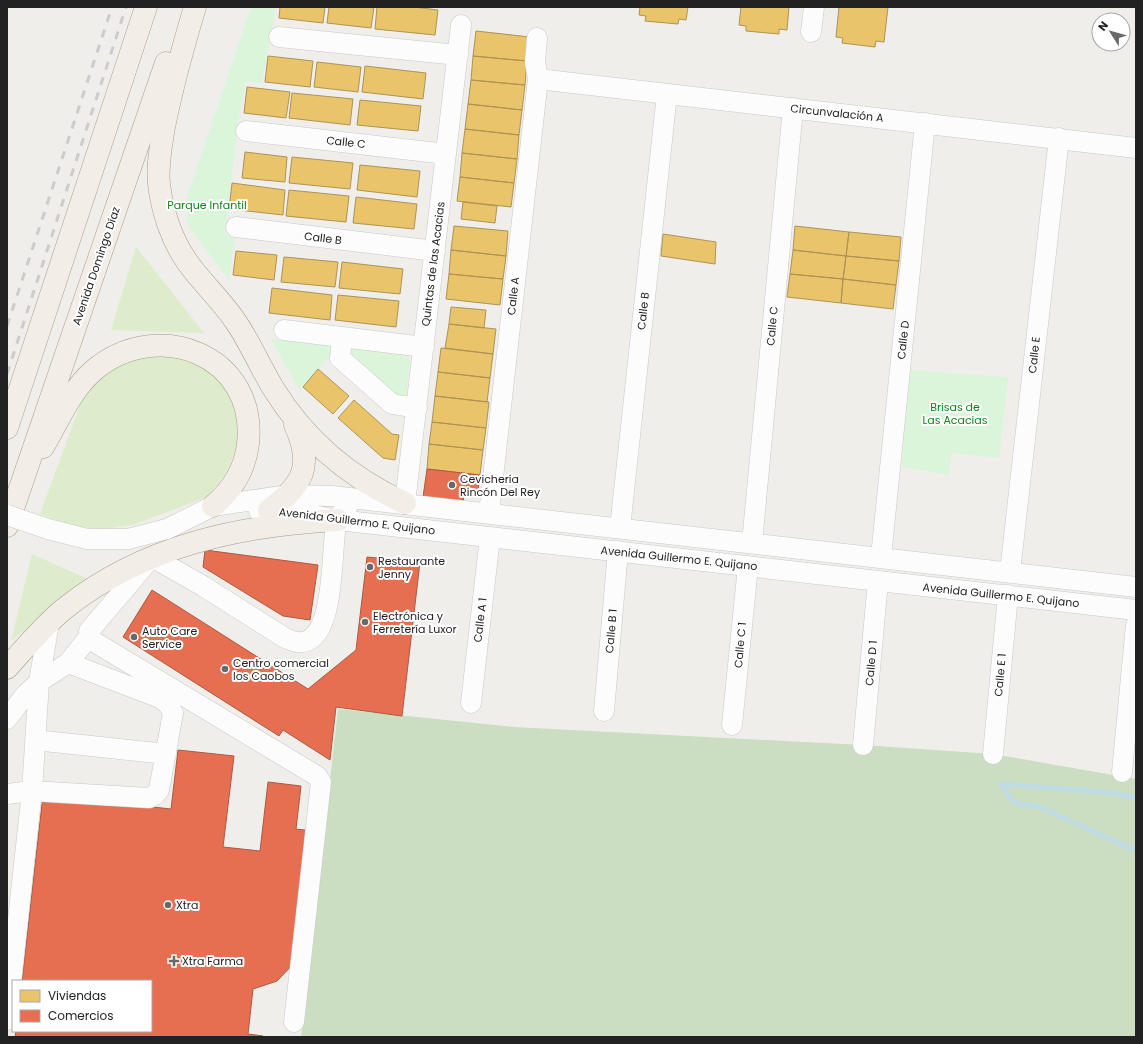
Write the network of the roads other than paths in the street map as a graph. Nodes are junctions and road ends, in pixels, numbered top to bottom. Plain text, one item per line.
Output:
1 (146, 7) edge
2 (185, 7) edge
3 (195, 7) edge
4 (814, 7) edge
5 (461, 25) dead end
6 (811, 32) dead end
7 (279, 37) dead end
8 (537, 38) dead end
9 (458, 55) junction
10 (538, 79) junction
11 (667, 94) junction
12 (793, 108) junction
13 (925, 123) junction
14 (246, 132) dead end
15 (1059, 138) junction
16 (1136, 148) edge
17 (446, 154) junction
18 (236, 228) dead end
19 (435, 251) junction
20 (284, 330) dead end
21 (342, 337) junction
22 (424, 347) junction
23 (417, 408) junction
24 (290, 414) junction
25 (7, 428) edge
26 (19, 487) junction
27 (288, 495) junction
28 (375, 501) junction
29 (405, 503) junction
30 (208, 509) junction
31 (269, 510) junction
32 (489, 513) junction
33 (7, 515) edge
34 (338, 520) junction
35 (596, 525) junction
36 (7, 526) edge
37 (620, 528) junction
38 (490, 537) junction
39 (752, 543) junction
40 (593, 548) junction
41 (618, 551) junction
42 (152, 557) junction
43 (881, 558) junction
44 (748, 566) junction
45 (1010, 572) junction
46 (878, 581) junction
47 (1136, 587) edge
48 (1008, 595) junction
49 (1136, 610) edge
50 (49, 623) junction
51 (1136, 625) edge
52 (89, 636) junction
53 (68, 663) junction
54 (7, 668) edge
55 (39, 682) junction
56 (471, 703) dead end
57 (604, 711) dead end
58 (7, 719) edge
59 (732, 725) dead end
60 (35, 740) junction
61 (864, 745) dead end
62 (166, 754) junction
63 (993, 754) dead end
64 (1122, 772) dead end
65 (32, 791) junction
66 (7, 794) edge
67 (7, 1020) edge
68 (294, 1022) dead end

1 - 25 main road
2 - 26 main road, Avenida Domingo Díaz
3 - 24 main road
4 - 6 street
5 - 9 street, Quintas de las Acacias
7 - 9 street
8 - 10 street, Calle A
9 - 17 street, Quintas de las Acacias
10 - 11 street, Circunvalación A
10 - 32 street, Calle A
11 - 12 street, Circunvalación A
11 - 37 street, Calle B
12 - 13 street, Circunvalación A
12 - 39 street, Calle C
13 - 15 street, Circunvalación A
13 - 43 street, Calle D
14 - 17 street, Calle C
15 - 16 street, Circunvalación A
15 - 45 street, Calle E
17 - 19 street, Quintas de las Acacias
18 - 19 street, Calle B
19 - 22 street, Quintas de las Acacias
20 - 21 street
21 - 22 street
21 - 23 street
22 - 23 street, Quintas de las Acacias
23 - 29 street, Quintas de las Acacias
24 - 27 main road
24 - 29 main road
26 - 30 main road
26 - 36 main road, Avenida Domingo Díaz
27 - 28 street, Avenida Guillermo E. Quijano
27 - 30 street, Avenida Guillermo E. Quijano
27 - 31 main road
28 - 29 street, Avenida Guillermo E. Quijano
28 - 34 street
29 - 32 street, Avenida Guillermo E. Quijano
30 - 31 street, Avenida Guillermo E. Quijano
30 - 33 street, bridge
31 - 34 street, Avenida Guillermo E. Quijano
32 - 35 street, Avenida Guillermo E. Quijano
34 - 38 street, Avenida Guillermo E. Quijano
34 - 42 main road
34 - 42 street
35 - 37 street, Avenida Guillermo E. Quijano
35 - 40 street
37 - 39 street, Avenida Guillermo E. Quijano
38 - 40 street, Avenida Guillermo E. Quijano
38 - 56 street, Calle A 1
39 - 43 street, Avenida Guillermo E. Quijano
40 - 41 street, Avenida Guillermo E. Quijano
41 - 44 street, Avenida Guillermo E. Quijano
41 - 57 street, Calle B 1
42 - 50 main road
42 - 52 street
43 - 45 street, Avenida Guillermo E. Quijano
44 - 46 street, Avenida Guillermo E. Quijano
44 - 59 street, Calle C 1
45 - 47 street, Avenida Guillermo E. Quijano
46 - 48 street, Avenida Guillermo E. Quijano
46 - 61 street, Calle D 1
48 - 49 street, Avenida Guillermo E. Quijano
48 - 63 street, Calle E 1
50 - 54 main road
50 - 55 street
51 - 64 street
52 - 53 street
52 - 68 street
53 - 55 street
53 - 62 street
55 - 58 street
55 - 60 street
60 - 62 street
60 - 65 street
62 - 65 street
65 - 66 street
65 - 67 street

